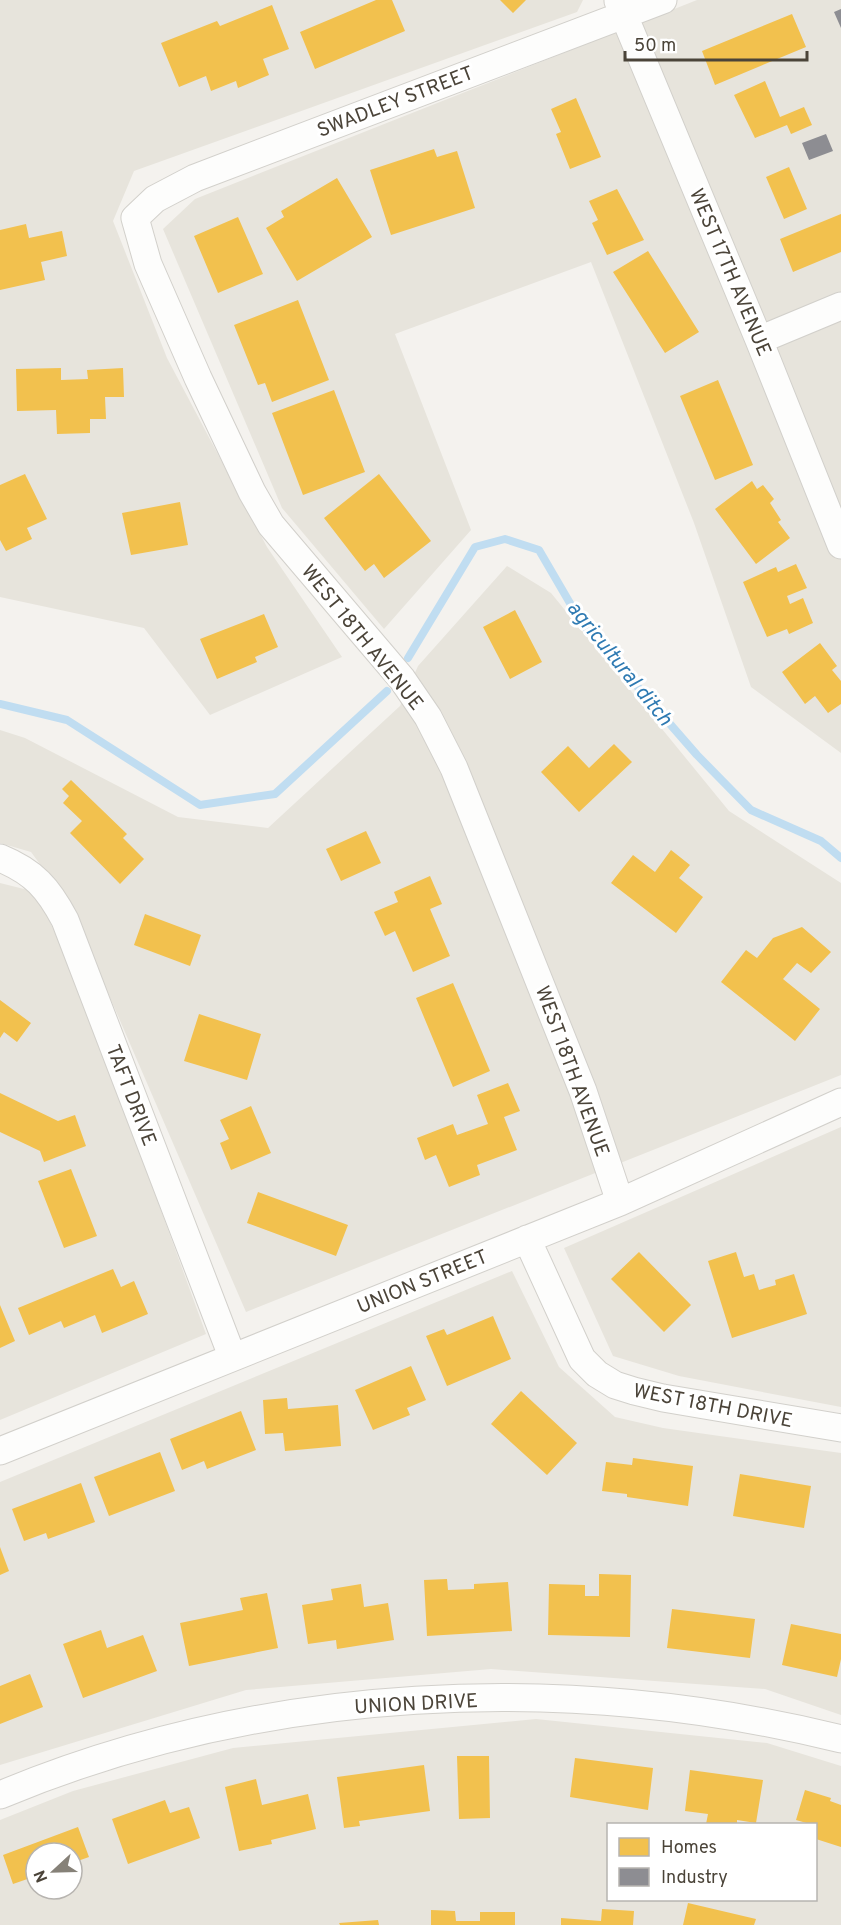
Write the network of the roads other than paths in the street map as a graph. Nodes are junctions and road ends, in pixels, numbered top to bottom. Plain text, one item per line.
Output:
1 (663, 0) edge
2 (621, 8) edge
3 (135, 218) joint
4 (841, 306) edge
5 (759, 340) junction
6 (841, 545) edge
7 (0, 858) edge
8 (841, 1102) edge
9 (620, 1202) junction
10 (527, 1239) junction
11 (232, 1356) junction
12 (841, 1428) edge
13 (0, 1451) edge
14 (841, 1739) edge
15 (0, 1795) edge

1 - 2 street, SWADLEY STREET
2 - 3 street, SWADLEY STREET
2 - 5 street, WEST 17TH AVENUE
3 - 9 street, WEST 18TH AVENUE
4 - 5 street
5 - 6 street, WEST 17TH AVENUE
7 - 11 street, TAFT DRIVE
8 - 9 street, UNION STREET
9 - 10 street, UNION STREET
10 - 11 street, UNION STREET
10 - 12 street, WEST 18TH DRIVE
11 - 13 street, UNION STREET
14 - 15 street, UNION DRIVE

